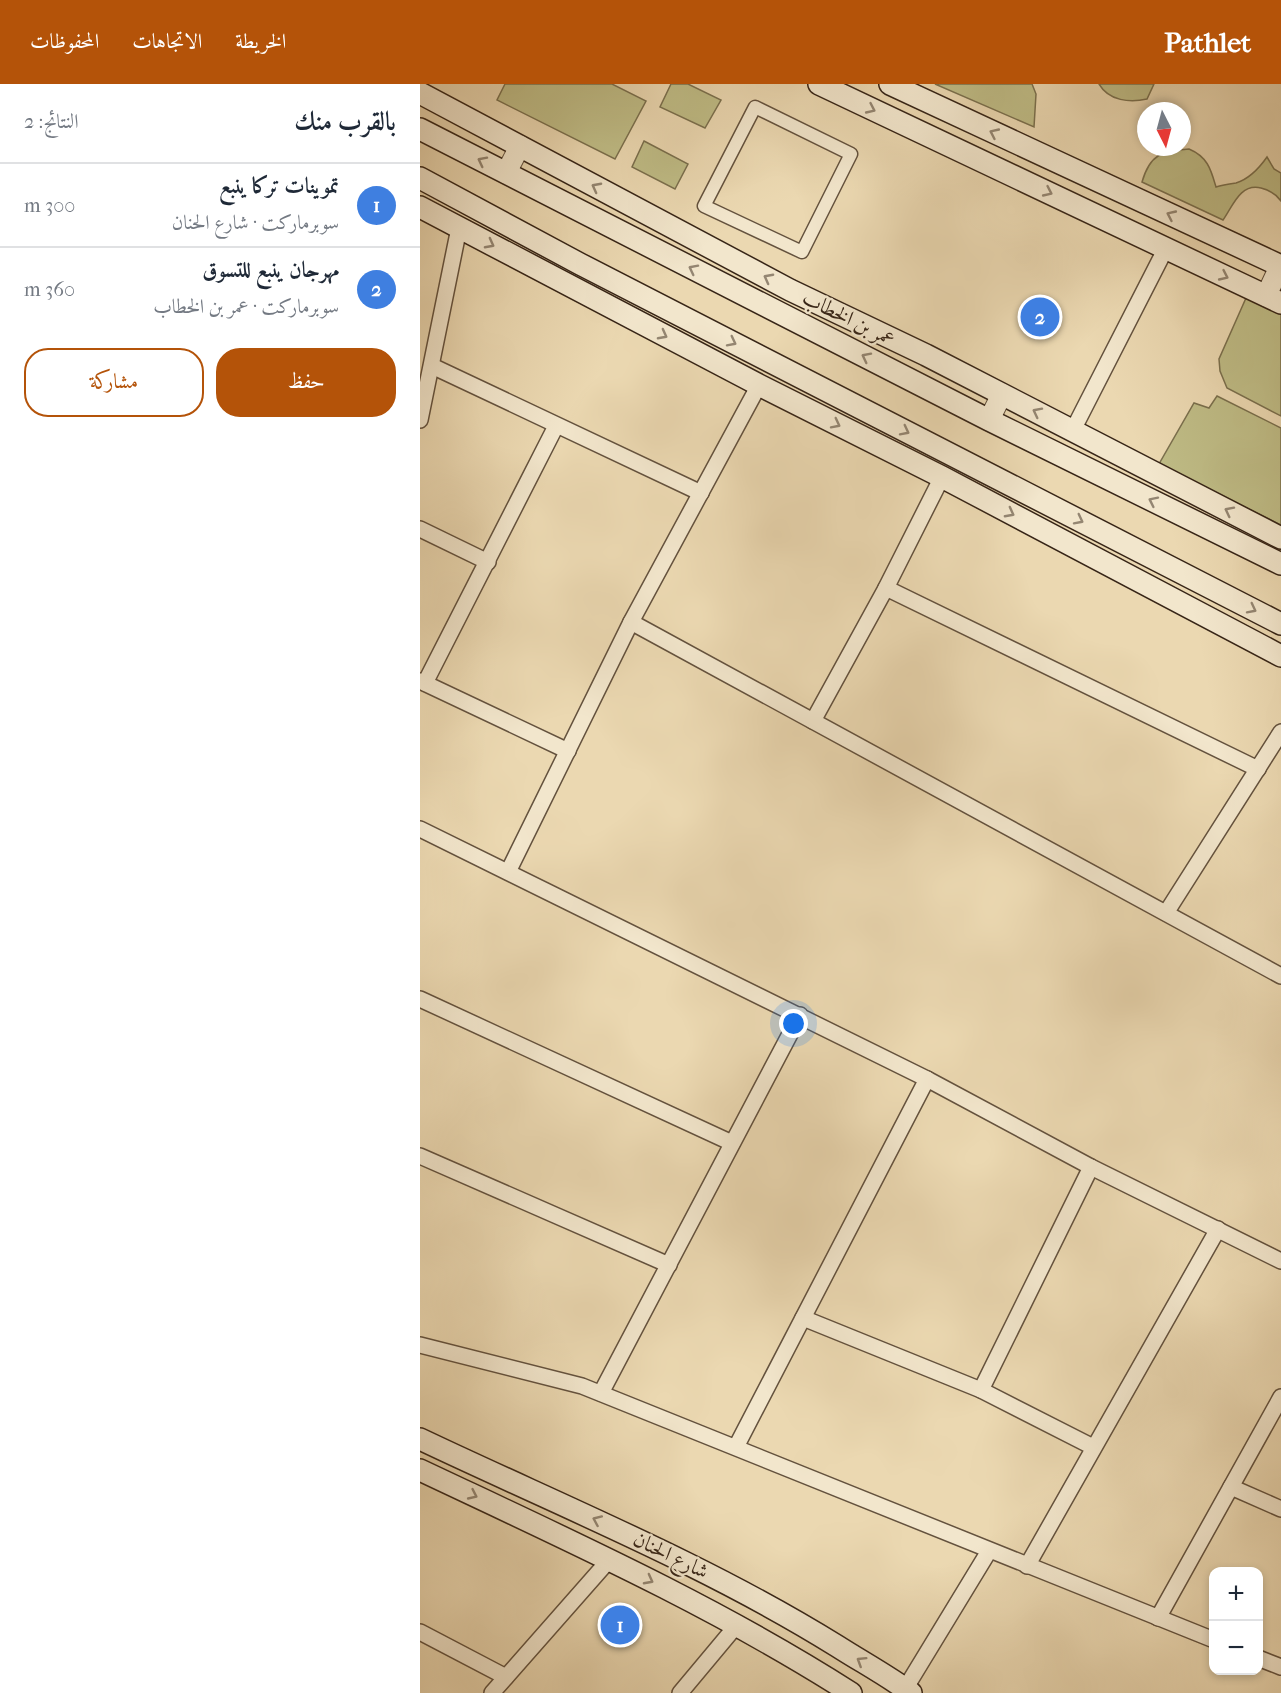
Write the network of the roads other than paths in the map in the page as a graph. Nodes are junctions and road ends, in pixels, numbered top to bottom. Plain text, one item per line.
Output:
1 (819, 84) edge
2 (890, 84) edge
3 (420, 93) edge
4 (420, 129) edge
5 (520, 146) junction
6 (506, 173) junction
7 (420, 178) edge
8 (420, 207) edge
9 (459, 228) junction
10 (1166, 248) junction
11 (802, 252) joint
12 (580, 264) junction
13 (1280, 266) edge
14 (569, 286) junction
15 (1274, 299) edge
16 (432, 366) junction
17 (759, 386) junction
18 (1002, 394) junction
19 (420, 420) edge
20 (989, 420) junction
21 (556, 426) junction
22 (1073, 430) junction
23 (942, 477) junction
24 (700, 493) junction
25 (420, 529) edge
26 (1113, 538) junction
27 (1281, 538) edge
28 (1101, 561) junction
29 (488, 562) junction
30 (1281, 564) edge
31 (886, 588) junction
32 (631, 622) junction
33 (1281, 624) edge
34 (1281, 656) edge
35 (422, 682) edge
36 (813, 721) junction
37 (1281, 732) edge
38 (568, 751) junction
39 (1276, 752) edge
40 (1258, 770) junction
41 (420, 829) edge
42 (508, 872) junction
43 (1166, 913) junction
44 (1281, 976) edge
45 (420, 999) edge
46 (800, 1015) junction
47 (927, 1079) junction
48 (732, 1143) junction
49 (420, 1156) edge
50 (1091, 1167) junction
51 (1218, 1229) junction
52 (1281, 1261) edge
53 (669, 1265) junction
54 (803, 1318) junction
55 (420, 1345) edge
56 (981, 1390) junction
57 (601, 1393) junction
58 (1281, 1397) edge
59 (420, 1439) edge
60 (736, 1447) junction
61 (1093, 1447) junction
62 (420, 1470) edge
63 (1231, 1487) junction
64 (1281, 1509) edge
65 (990, 1551) junction
66 (610, 1559) junction
67 (1027, 1566) junction
68 (1158, 1618) junction
69 (736, 1626) junction
70 (420, 1632) edge
71 (1209, 1638) edge
72 (1263, 1660) edge
73 (1281, 1667) edge
74 (506, 1677) junction
75 (908, 1691) edge
76 (492, 1693) edge
77 (680, 1693) edge
78 (851, 1693) edge

1 -> 10 main road
13 -> 2 main road
3 - 5 main road, عمر بن الخطاب
6 -> 4 main road
5 - 6 street
18 -> 5 main road, عمر بن الخطاب
20 -> 6 main road
7 - 12 main road
8 - 9 main road
9 -> 14 main road
9 - 16 street
10 -> 15 main road
10 - 22 street
11 - 11 street
12 - 14 street
12 -> 26 main road
13 - 15 street
14 -> 17 main road
16 - 19 street
16 - 21 street
17 -> 23 main road
17 - 24 street
18 - 20 street
22 -> 18 main road, عمر بن الخطاب
30 -> 20 main road
21 - 24 street
21 - 29 street
27 -> 22 main road, عمر بن الخطاب
23 -> 28 main road
23 - 31 street
24 - 32 street
25 - 29 street
26 - 28 street
26 -> 33 main road
28 - 34 main road
29 - 35 street
31 - 36 street
31 - 40 street
32 - 36 street
32 - 38 street
35 - 38 street
36 - 43 street
37 - 39 street
38 - 42 street
39 - 40 street
40 - 43 street
41 - 42 street
42 - 46 street
43 - 44 street
45 - 48 street
46 - 47 street
46 - 48 street
47 - 50 street
47 - 54 street
48 - 53 street
49 - 53 street
50 - 51 street
50 - 56 street
51 - 52 street
51 - 61 street
53 - 57 street
54 - 56 street
54 - 60 street
55 - 57 street
56 - 61 street
57 - 60 street
58 - 63 street
75 -> 59 main road, شارع الحنان
60 - 65 street
61 - 67 street
62 -> 66 main road, شارع الحنان
63 - 64 street
63 - 68 street
65 - 67 street
65 - 75 street
66 -> 69 main road, شارع الحنان
66 - 74 street
67 - 68 street
68 - 71 street
69 - 77 street
69 - 78 main road, شارع الحنان
70 - 74 street
72 - 73 street
74 - 76 street

